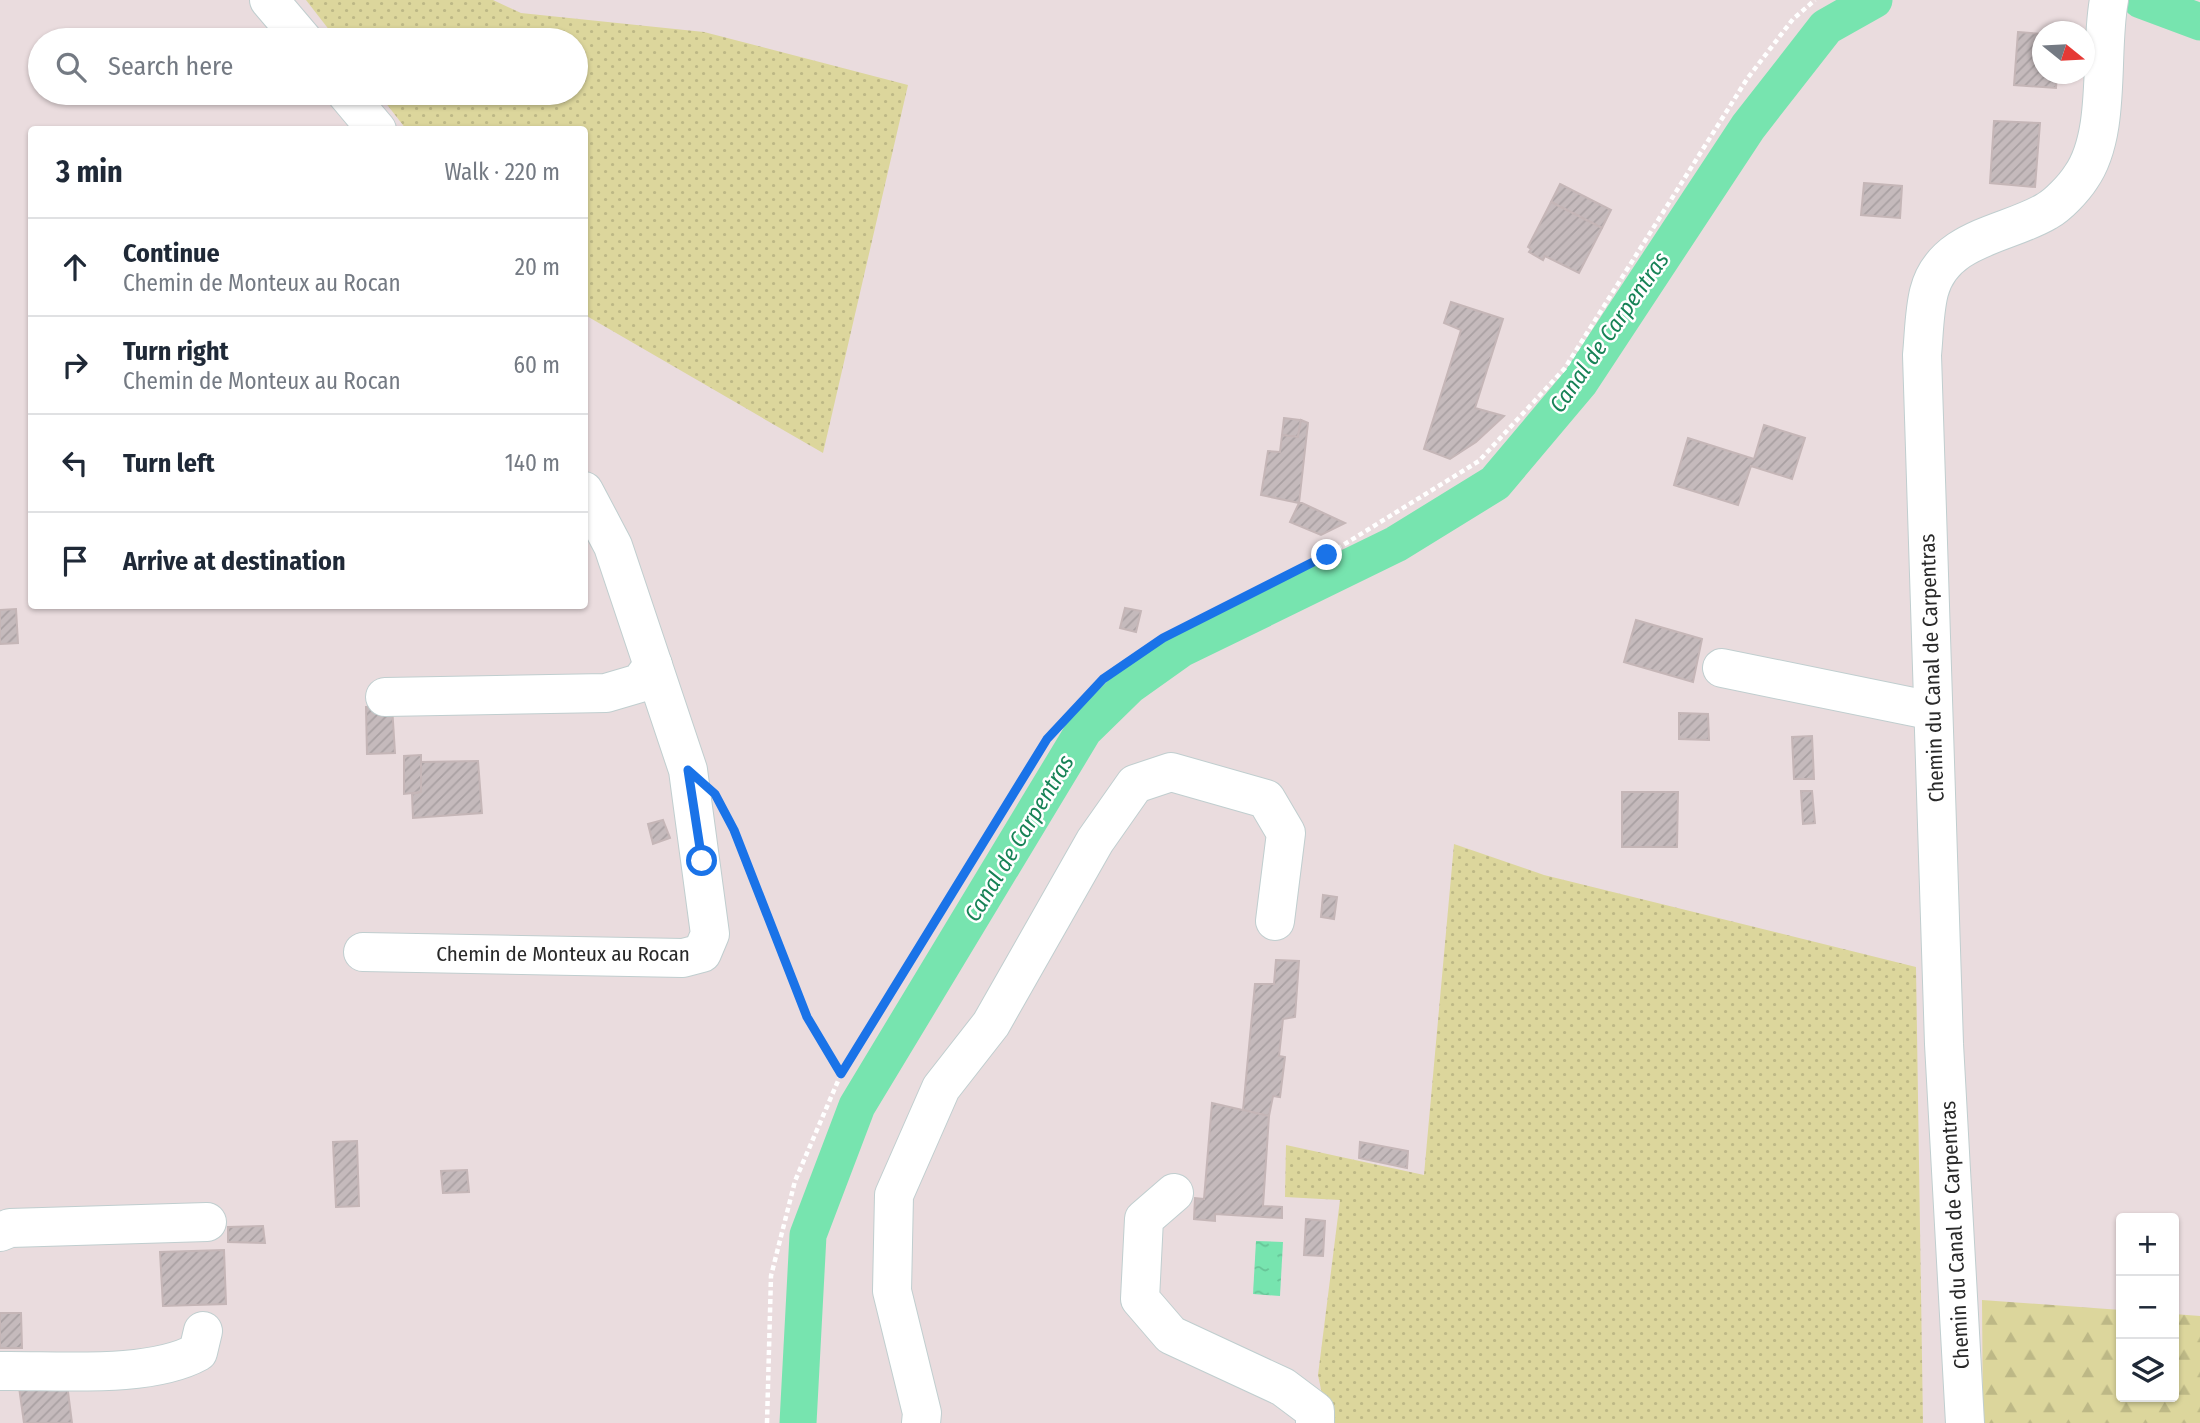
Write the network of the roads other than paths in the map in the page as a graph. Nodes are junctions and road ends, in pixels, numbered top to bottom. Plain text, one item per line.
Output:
1 (269, 0) edge
2 (2107, 8) edge
3 (293, 28) edge
4 (356, 105) edge
5 (374, 126) edge
6 (588, 499) edge
7 (653, 665) junction
8 (1722, 668) dead end
9 (385, 698) dead end
10 (1933, 711) junction
11 (1275, 921) dead end
12 (363, 952) dead end
13 (1174, 1193) dead end
14 (206, 1222) dead end
15 (0, 1231) edge
16 (203, 1331) dead end
17 (0, 1371) edge
18 (921, 1423) edge
19 (1315, 1423) edge
20 (1965, 1423) edge

1 - 3 street
2 - 10 street, Chemin du Canal de Carpentras
4 - 5 street
6 - 7 street, Chemin de Monteux au Rocan
7 - 9 street
7 - 12 street, Chemin de Monteux au Rocan
8 - 10 street
10 - 20 street, Chemin du Canal de Carpentras
11 - 18 street
13 - 19 street
14 - 15 street
16 - 17 street

